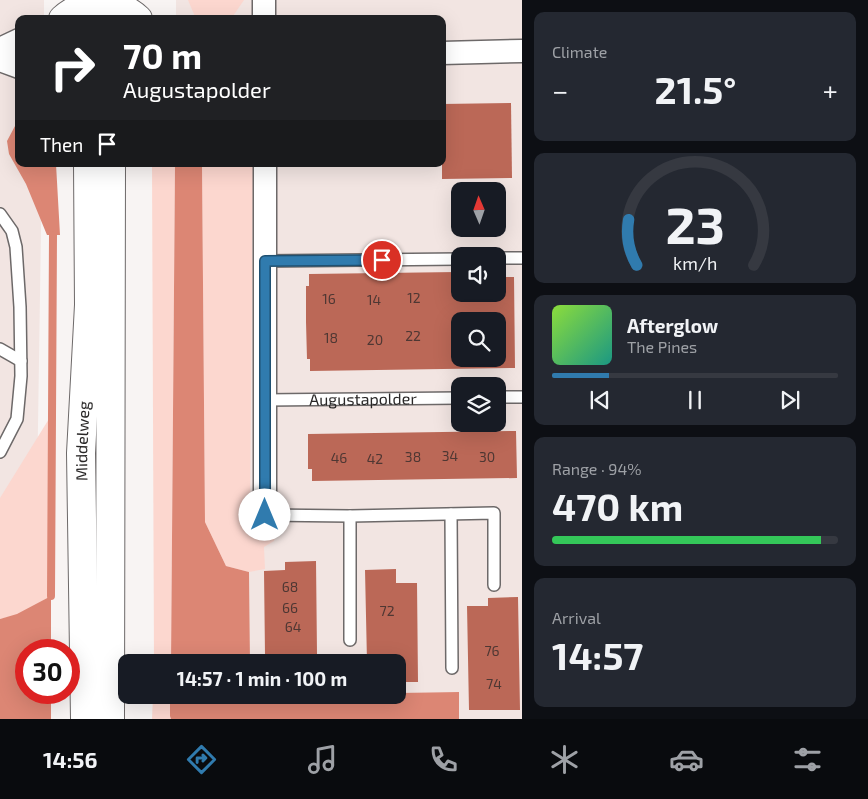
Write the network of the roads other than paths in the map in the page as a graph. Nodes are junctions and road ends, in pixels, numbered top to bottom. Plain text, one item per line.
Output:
1 (264, 0) edge
2 (87, 2) edge
3 (124, 8) edge
4 (68, 15) edge
5 (264, 15) edge
6 (15, 42) edge
7 (0, 49) edge
8 (522, 51) edge
9 (446, 52) edge
10 (0, 60) edge
11 (15, 66) edge
12 (88, 167) edge
13 (111, 167) edge
14 (265, 167) edge
15 (0, 214) edge
16 (506, 258) edge
17 (522, 258) edge
18 (451, 259) edge
19 (265, 261) junction
20 (0, 349) edge
21 (20, 361) junction
22 (506, 397) edge
23 (522, 397) edge
24 (451, 398) edge
25 (265, 400) junction
26 (0, 452) edge
27 (451, 514) junction
28 (265, 515) joint
29 (350, 516) junction
30 (494, 585) dead end
31 (350, 640) dead end
32 (452, 668) dead end
33 (85, 719) edge
34 (110, 719) edge

1 - 5 street
2 - 3 main road
2 - 4 main road
6 - 7 street
8 - 9 street
10 - 11 street
12 - 33 main road, Middelweg
13 - 34 main road, Middelweg
14 - 19 street
15 - 21 lane
16 - 17 lane
18 - 19 lane
19 - 25 street
20 - 21 lane
21 - 26 lane
22 - 23 lane
24 - 25 lane, Augustapolder
25 - 28 street
27 - 29 lane
27 - 30 lane
27 - 32 lane
28 - 29 lane
29 - 31 lane

